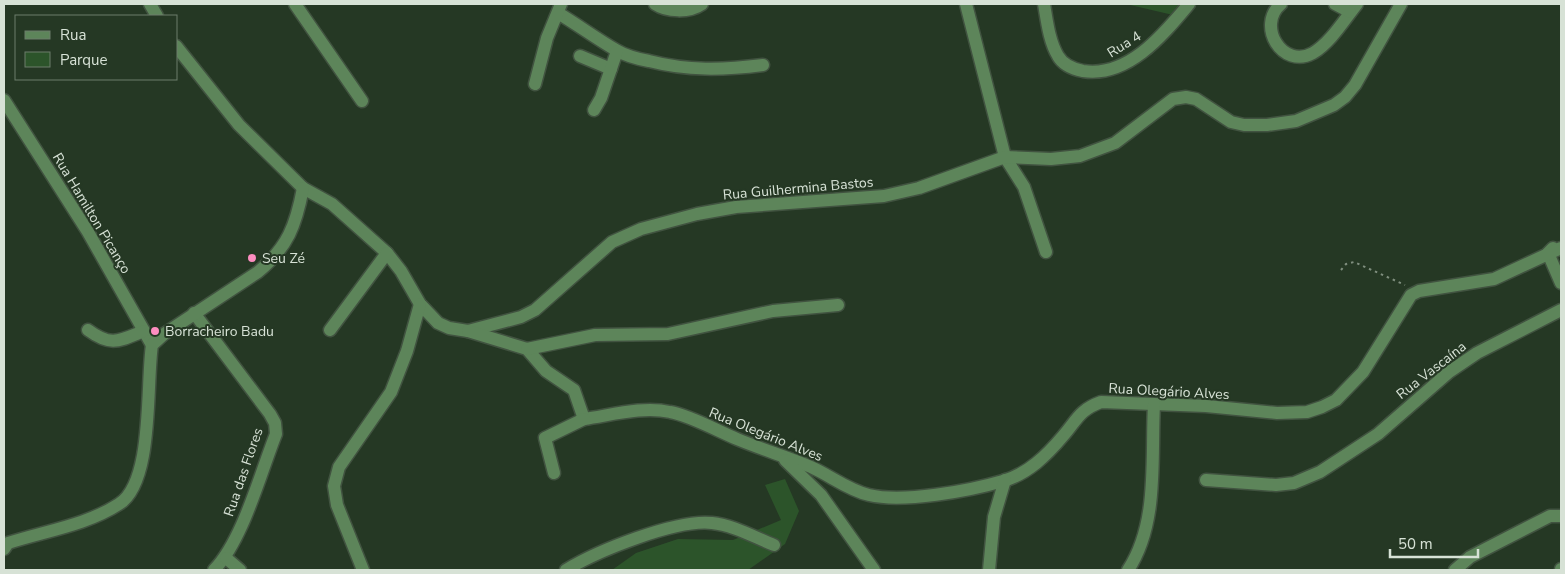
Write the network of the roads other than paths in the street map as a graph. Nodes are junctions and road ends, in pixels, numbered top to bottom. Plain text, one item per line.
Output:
1 (150, 4) edge
2 (295, 4) edge
3 (655, 4) edge
4 (702, 4) edge
5 (966, 4) edge
6 (1044, 4) edge
7 (1188, 4) edge
8 (1281, 4) edge
9 (1335, 4) edge
10 (1401, 4) edge
11 (560, 8) edge
12 (1354, 8) edge
13 (156, 15) edge
14 (178, 49) edge
15 (617, 51) junction
16 (580, 56) dead end
17 (763, 65) dead end
18 (611, 68) junction
19 (535, 84) dead end
20 (4, 100) edge
21 (362, 101) dead end
22 (594, 110) dead end
23 (1005, 157) junction
24 (303, 188) junction
25 (1561, 241) edge
26 (1561, 248) edge
27 (1046, 252) dead end
28 (387, 253) junction
29 (1548, 253) junction
30 (1561, 283) edge
31 (420, 304) junction
32 (838, 305) dead end
33 (1561, 310) edge
34 (194, 313) junction
35 (88, 330) dead end
36 (144, 330) junction
37 (330, 330) dead end
38 (468, 331) junction
39 (152, 344) junction
40 (527, 349) junction
41 (1154, 404) junction
42 (584, 419) junction
43 (784, 459) junction
44 (554, 473) dead end
45 (1005, 480) junction
46 (1206, 480) dead end
47 (1561, 516) edge
48 (774, 545) dead end
49 (4, 550) edge
50 (226, 558) junction
51 (569, 568) edge
52 (214, 570) edge
53 (240, 570) edge
54 (363, 570) edge
55 (874, 570) edge
56 (989, 570) edge
57 (1128, 570) edge
58 (1455, 570) edge

1 - 13 street
2 - 21 street
3 - 4 street
5 - 23 street
6 - 7 street, Rua 4
8 - 12 street
9 - 12 street
10 - 23 street
11 - 15 street
11 - 19 street
14 - 24 street, Rua Guilhermina Bastos
15 - 17 street
15 - 18 street
16 - 18 street
18 - 22 street
20 - 36 street, Rua Hamilton Picanço
23 - 27 street
23 - 38 street, Rua Guilhermina Bastos
24 - 28 street, Rua Guilhermina Bastos
24 - 34 street
25 - 29 street
26 - 29 street
28 - 31 street, Rua Guilhermina Bastos
28 - 37 street
29 - 30 street
29 - 41 street, Rua Olegário Alves
31 - 38 street, Rua Guilhermina Bastos
31 - 54 street
32 - 40 street
33 - 46 street, Rua Vascaína
34 - 39 street
34 - 50 street, Rua das Flores
35 - 36 street
36 - 39 street, Rua Hamilton Picanço
38 - 40 street
39 - 49 street
40 - 42 street
41 - 45 street, Rua Olegário Alves
41 - 57 street
42 - 43 street, Rua Olegário Alves
42 - 44 street, Rua Olegário Alves
43 - 45 street, Rua Olegário Alves
43 - 55 street
45 - 56 street
47 - 58 street
48 - 51 street
50 - 52 street, Rua das Flores
50 - 53 street

